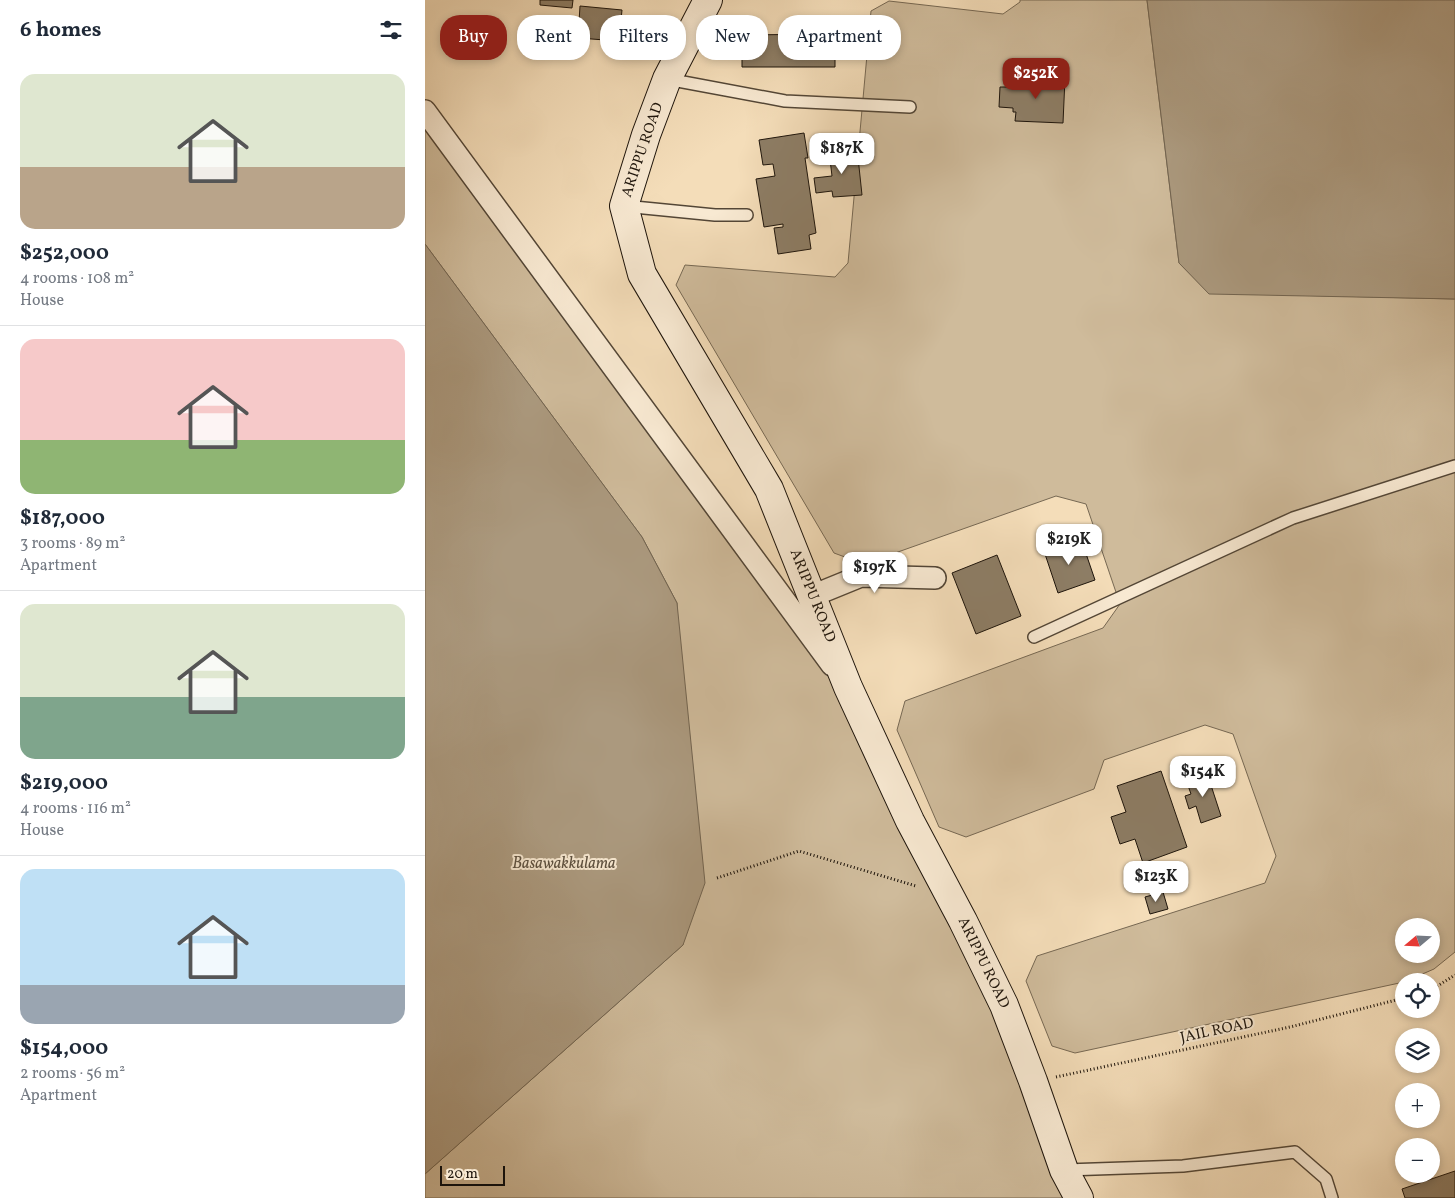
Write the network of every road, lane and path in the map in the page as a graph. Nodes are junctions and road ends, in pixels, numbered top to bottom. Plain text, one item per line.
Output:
1 (708, 0) edge
2 (667, 79) junction
3 (909, 107) dead end
4 (425, 111) edge
5 (624, 206) junction
6 (747, 214) dead end
7 (1455, 466) edge
8 (935, 578) dead end
9 (812, 596) junction
10 (1034, 637) dead end
11 (848, 687) junction
12 (717, 878) dead end
13 (950, 897) junction
14 (1455, 975) edge
15 (1440, 984) edge
16 (1395, 1000) edge
17 (1033, 1081) junction
18 (1065, 1170) junction
19 (1079, 1198) edge
20 (1332, 1198) edge

1 - 2 street, ARIPPU ROAD
2 - 3 lane
2 - 5 street, ARIPPU ROAD
4 - 11 street
5 - 6 lane
5 - 9 street, ARIPPU ROAD
7 - 10 lane
8 - 9 street
9 - 11 street, ARIPPU ROAD
11 - 13 street, ARIPPU ROAD
12 - 13 path
13 - 17 street, ARIPPU ROAD
14 - 15 path
16 - 17 path, JAIL ROAD
17 - 18 street, ARIPPU ROAD
18 - 19 street, ARIPPU ROAD
18 - 20 lane

